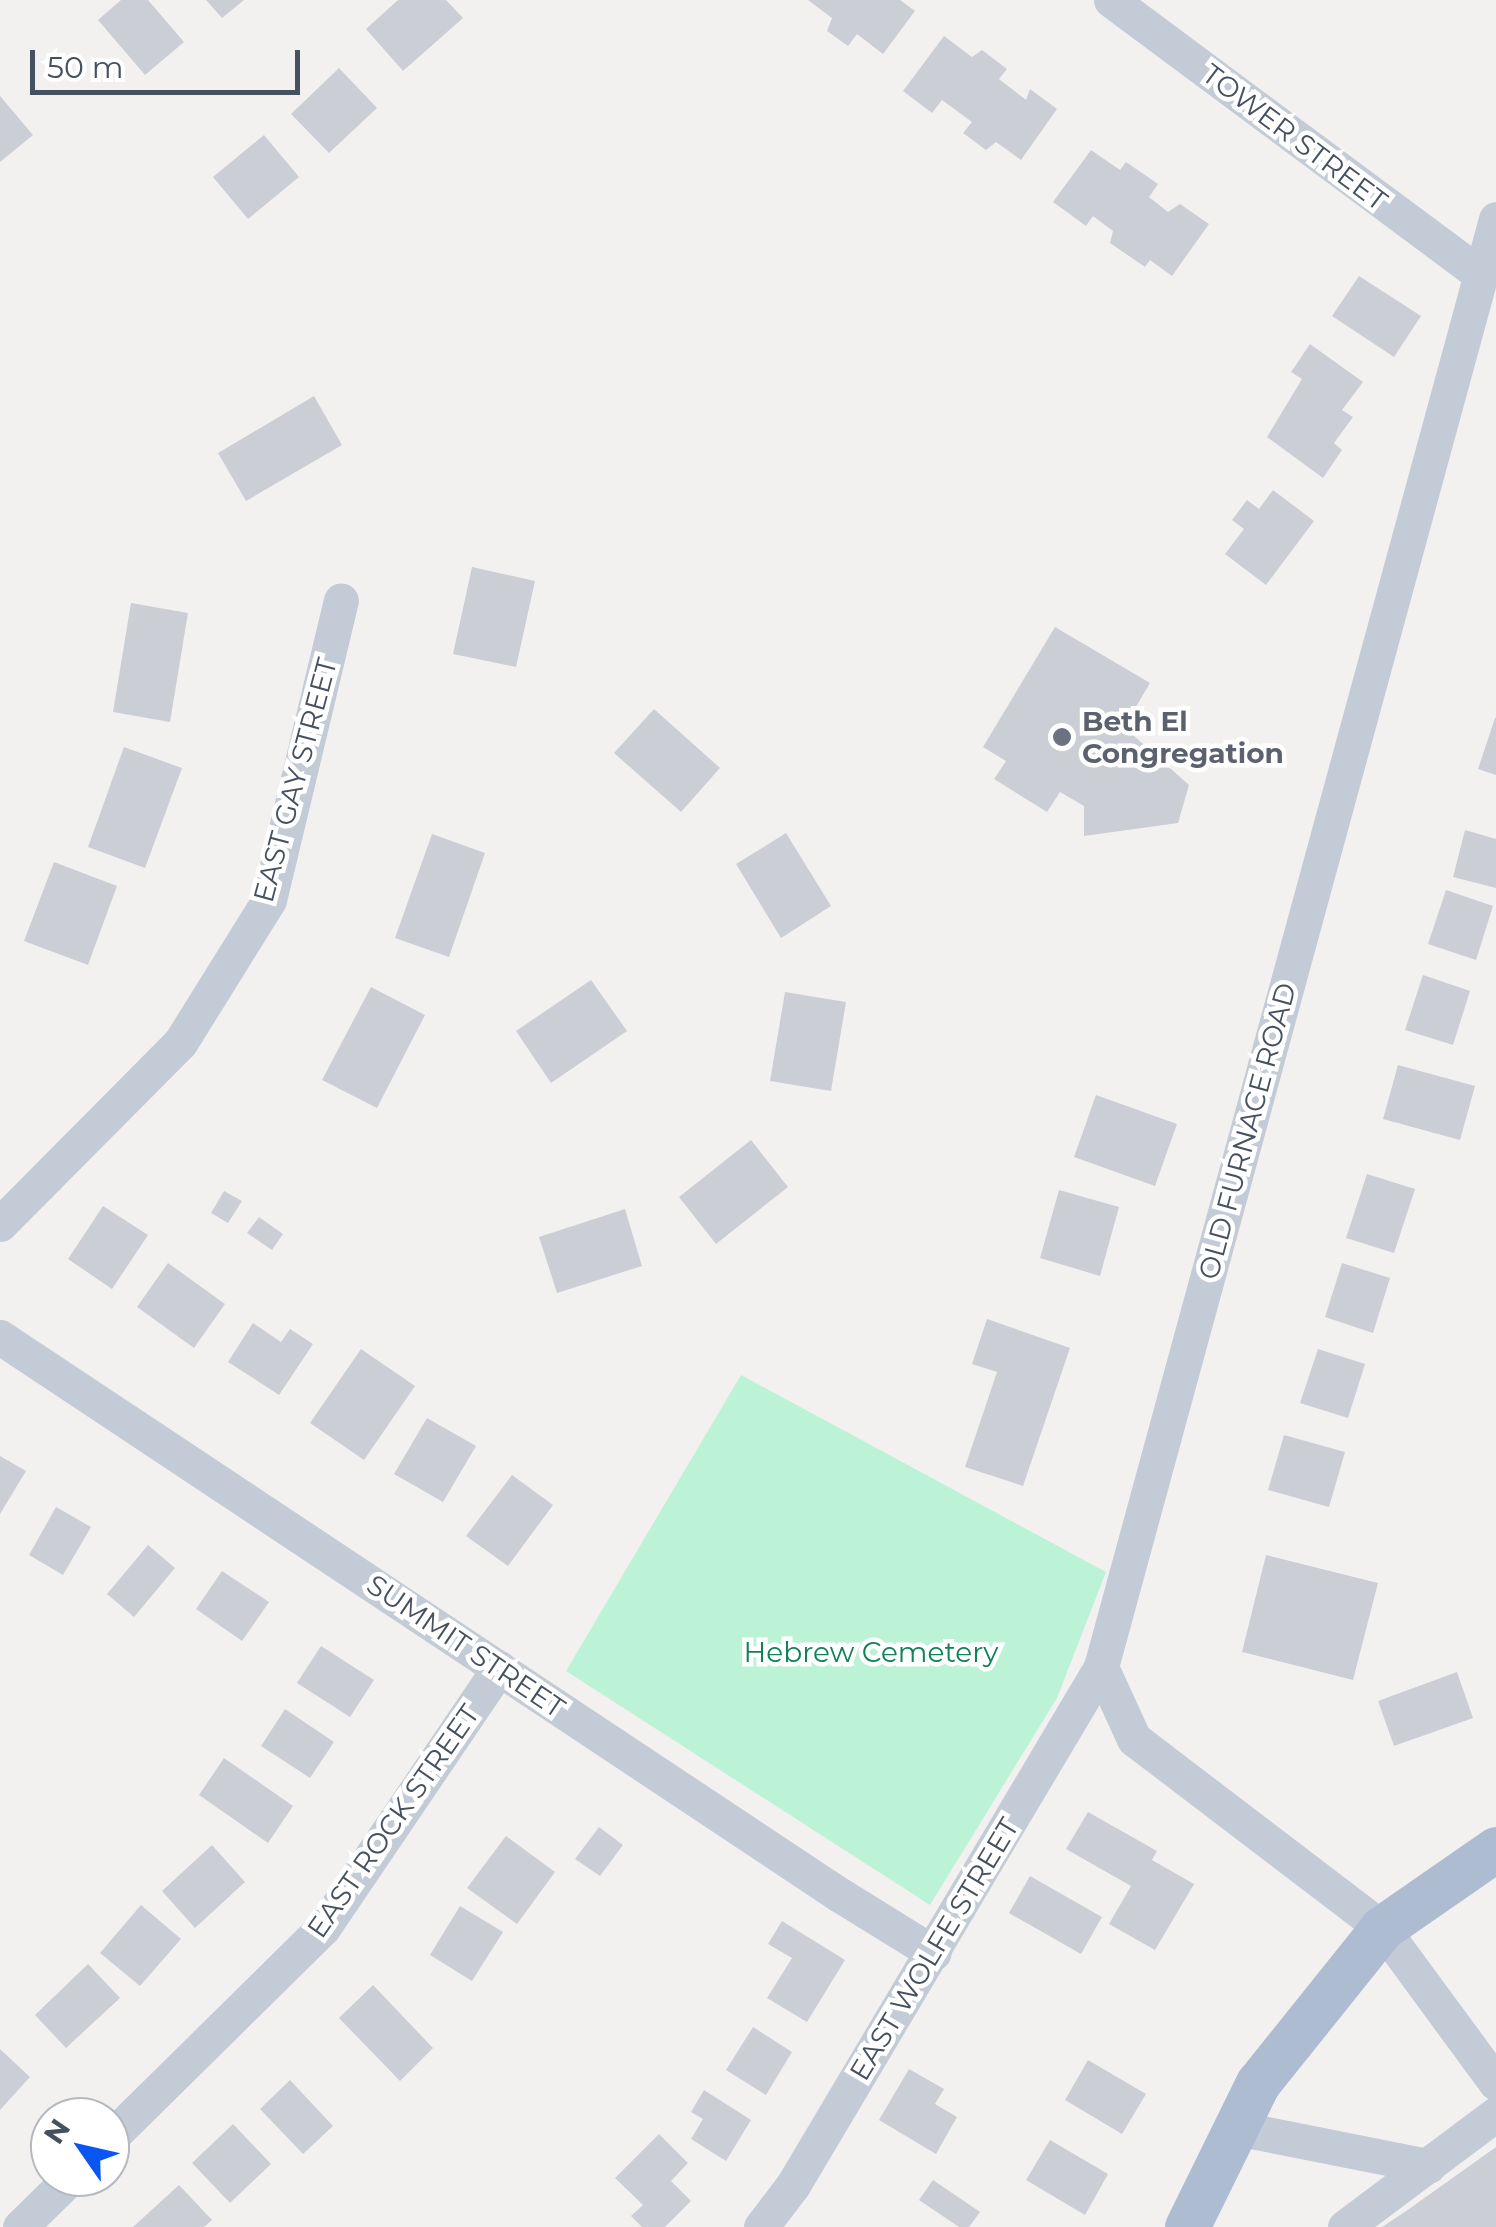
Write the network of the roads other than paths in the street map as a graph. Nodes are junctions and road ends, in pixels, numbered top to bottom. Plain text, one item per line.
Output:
1 (1111, 0) edge
2 (1496, 218) edge
3 (1482, 270) junction
4 (342, 601) dead end
5 (0, 1224) edge
6 (0, 1337) edge
7 (1101, 1667) junction
8 (500, 1668) junction
9 (1496, 1849) edge
10 (1382, 1928) junction
11 (934, 1952) junction
12 (1496, 2083) edge
13 (1496, 2114) edge
14 (130, 2118) edge
15 (1236, 2128) junction
16 (1428, 2166) junction
17 (51, 2197) edge
18 (20, 2227) edge
19 (761, 2227) edge
20 (1187, 2227) edge
21 (1345, 2227) edge

1 - 3 street, TOWER STREET
2 - 3 street, OLD FURNACE ROAD
3 - 7 street, OLD FURNACE ROAD
4 - 5 street, EAST GAY STREET
6 - 8 street, SUMMIT STREET
7 - 10 street
7 - 11 street, EAST WOLFE STREET
8 - 11 street, SUMMIT STREET
8 - 14 street, EAST ROCK STREET
9 - 10 main road
10 - 12 street
10 - 15 main road
11 - 19 street, EAST WOLFE STREET
13 - 16 street
15 - 16 street
15 - 20 main road
16 - 21 street
17 - 18 street

